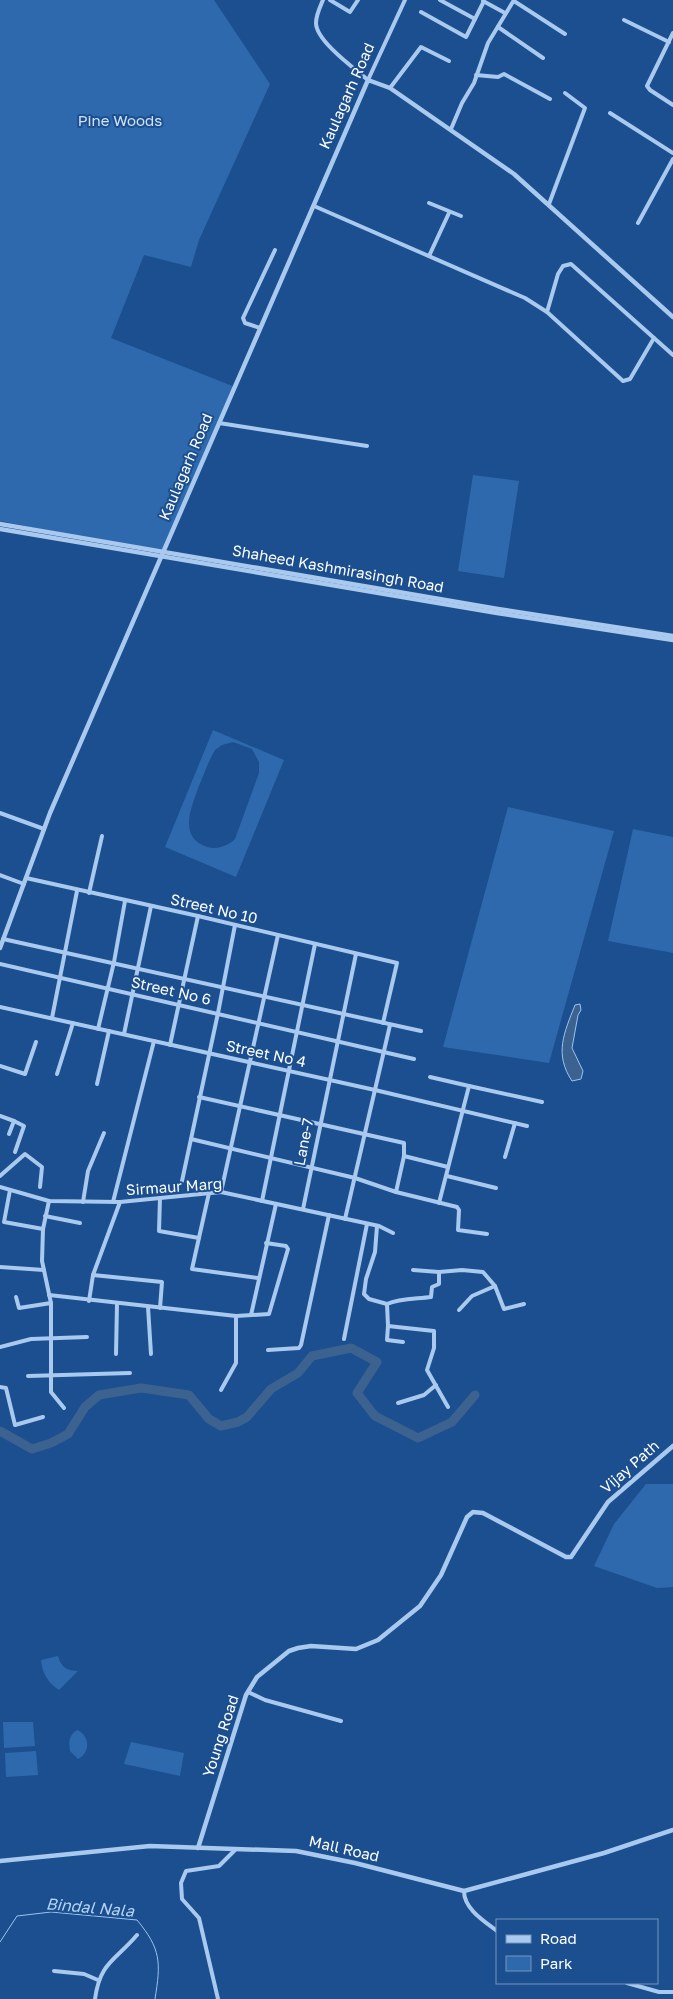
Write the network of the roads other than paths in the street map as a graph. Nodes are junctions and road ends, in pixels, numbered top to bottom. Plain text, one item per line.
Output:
1 (323, 0) edge
2 (330, 0) edge
3 (358, 0) edge
4 (404, 0) edge
5 (440, 0) edge
6 (514, 0) edge
7 (483, 1) edge
8 (421, 12) dead end
9 (505, 13) junction
10 (475, 19) junction
11 (624, 20) dead end
12 (498, 27) junction
13 (673, 33) edge
14 (565, 34) dead end
15 (669, 42) junction
16 (543, 58) dead end
17 (449, 61) dead end
18 (476, 75) junction
19 (368, 80) junction
20 (390, 88) junction
21 (565, 93) dead end
22 (550, 99) dead end
23 (673, 105) edge
24 (610, 113) dead end
25 (451, 129) junction
26 (673, 153) edge
27 (673, 159) edge
28 (429, 203) dead end
29 (549, 204) junction
30 (314, 206) junction
31 (449, 213) junction
32 (461, 216) dead end
33 (638, 224) dead end
34 (275, 250) dead end
35 (429, 256) junction
36 (547, 312) junction
37 (673, 317) edge
38 (260, 328) junction
39 (654, 338) junction
40 (673, 355) edge
41 (219, 423) junction
42 (367, 446) dead end
43 (0, 524) edge
44 (0, 529) edge
45 (162, 554) junction
46 (673, 636) edge
47 (673, 640) edge
48 (0, 813) edge
49 (44, 829) junction
50 (102, 836) dead end
51 (0, 875) edge
52 (26, 878) junction
53 (24, 884) junction
54 (77, 890) junction
55 (89, 893) junction
56 (125, 900) junction
57 (151, 906) junction
58 (198, 916) junction
59 (234, 925) junction
60 (278, 935) junction
61 (3, 939) junction
62 (315, 944) junction
63 (0, 946) edge
64 (66, 952) junction
65 (356, 954) junction
66 (114, 962) junction
67 (0, 964) edge
68 (139, 968) junction
69 (61, 977) junction
70 (184, 979) junction
71 (107, 988) junction
72 (223, 988) junction
73 (133, 994) junction
74 (265, 997) junction
75 (179, 1004) junction
76 (302, 1005) junction
77 (0, 1007) edge
78 (218, 1013) junction
79 (343, 1014) junction
80 (52, 1018) junction
81 (259, 1022) junction
82 (72, 1023) junction
83 (384, 1023) junction
84 (390, 1025) junction
85 (98, 1029) junction
86 (109, 1031) junction
87 (421, 1031) dead end
88 (296, 1032) junction
89 (124, 1034) junction
90 (154, 1041) junction
91 (337, 1041) junction
92 (36, 1042) dead end
93 (170, 1045) junction
94 (383, 1052) junction
95 (208, 1053) junction
96 (414, 1059) dead end
97 (250, 1062) junction
98 (0, 1066) edge
99 (288, 1070) junction
100 (57, 1074) dead end
101 (430, 1077) dead end
102 (328, 1080) junction
103 (96, 1084) dead end
104 (469, 1086) junction
105 (375, 1090) junction
106 (199, 1097) junction
107 (542, 1102) dead end
108 (241, 1106) junction
109 (462, 1112) junction
110 (280, 1115) junction
111 (0, 1116) edge
112 (14, 1121) junction
113 (319, 1123) junction
114 (515, 1124) junction
115 (527, 1126) dead end
116 (104, 1133) dead end
117 (365, 1133) junction
118 (9, 1134) dead end
119 (191, 1139) junction
120 (231, 1148) junction
121 (15, 1152) dead end
122 (404, 1156) junction
123 (505, 1157) dead end
124 (271, 1158) junction
125 (311, 1166) junction
126 (448, 1166) junction
127 (0, 1176) edge
128 (447, 1176) junction
129 (355, 1178) junction
130 (182, 1181) dead end
131 (40, 1187) dead end
132 (0, 1188) edge
133 (496, 1188) dead end
134 (10, 1190) junction
135 (221, 1192) junction
136 (396, 1192) junction
137 (209, 1193) junction
138 (160, 1198) junction
139 (262, 1201) junction
140 (49, 1202) junction
141 (83, 1202) junction
142 (113, 1202) junction
143 (120, 1202) junction
144 (440, 1203) junction
145 (276, 1204) junction
146 (303, 1210) junction
147 (2, 1213) edge
148 (329, 1215) junction
149 (45, 1216) junction
150 (345, 1219) junction
151 (80, 1223) dead end
152 (367, 1224) junction
153 (378, 1226) junction
154 (43, 1229) junction
155 (393, 1232) dead end
156 (487, 1234) dead end
157 (199, 1238) junction
158 (266, 1243) junction
159 (0, 1267) edge
160 (44, 1270) junction
161 (413, 1270) dead end
162 (439, 1272) junction
163 (93, 1275) junction
164 (258, 1278) junction
165 (495, 1286) junction
166 (49, 1295) junction
167 (16, 1297) dead end
168 (89, 1300) junction
169 (51, 1303) junction
170 (117, 1304) junction
171 (388, 1304) junction
172 (524, 1304) dead end
173 (148, 1307) junction
174 (160, 1308) junction
175 (459, 1310) dead end
176 (251, 1315) junction
177 (236, 1316) junction
178 (388, 1326) junction
179 (87, 1338) dead end
180 (52, 1339) junction
181 (344, 1339) dead end
182 (403, 1342) dead end
183 (0, 1347) edge
184 (268, 1350) dead end
185 (116, 1354) dead end
186 (151, 1354) dead end
187 (130, 1373) dead end
188 (52, 1374) junction
189 (28, 1376) dead end
190 (436, 1385) junction
191 (0, 1388) edge
192 (221, 1390) dead end
193 (398, 1403) dead end
194 (448, 1407) dead end
195 (64, 1408) dead end
196 (43, 1417) dead end
197 (673, 1446) edge
198 (572, 1557) joint
199 (248, 1692) junction
200 (340, 1721) dead end
201 (673, 1830) edge
202 (198, 1848) junction
203 (236, 1850) junction
204 (0, 1861) edge
205 (464, 1891) junction
206 (496, 1930) edge
207 (137, 1935) dead end
208 (54, 1971) dead end
209 (98, 1980) junction
210 (631, 1984) edge
211 (673, 1992) edge
212 (96, 1999) edge
213 (218, 1999) edge

1 - 19 street
2 - 3 street
4 - 19 street, Kaulagarh Road
5 - 10 street
6 - 9 street
6 - 14 street
7 - 9 street
7 - 10 street
8 - 10 street
9 - 12 street
11 - 15 street
12 - 16 street
12 - 18 street
13 - 15 street
15 - 23 street
17 - 20 street
18 - 22 street
18 - 25 street
19 - 20 street
19 - 30 street, Kaulagarh Road
20 - 25 street
21 - 29 street
24 - 26 street
25 - 29 street
27 - 33 street
28 - 31 street
29 - 37 street
30 - 35 street
30 - 38 street, Kaulagarh Road
31 - 32 street
31 - 35 street
34 - 38 street
35 - 36 street
36 - 39 street
36 - 39 street
38 - 41 street, Kaulagarh Road
39 - 40 street
41 - 42 street
41 - 45 street, Kaulagarh Road
43 - 45 street, Shaheed Kashmirasingh Road
44 - 45 street, Shaheed Kashmirasingh Road
45 - 46 street, Shaheed Kashmirasingh Road
45 - 47 street, Shaheed Kashmirasingh Road
45 - 49 street, Kaulagarh Road
48 - 49 street
49 - 52 street, Kaulagarh Road
50 - 55 street
51 - 53 street
52 - 53 street, Kaulagarh Road
52 - 54 street, Street No 10
53 - 61 street, Kaulagarh Road
54 - 55 street, Street No 10
54 - 64 street
55 - 56 street, Street No 10
56 - 57 street, Street No 10
56 - 66 street
57 - 58 street, Street No 10
57 - 68 street
58 - 59 street, Street No 10
58 - 70 street
59 - 60 street, Street No 10
59 - 72 street
60 - 62 street, Street No 10
60 - 74 street
61 - 63 street, Kaulagarh Road
61 - 64 street
62 - 65 street, Street No 10
62 - 76 street
64 - 66 street
64 - 69 street
65 - 79 street, Lane-7
65 - 83 street, Street No 10
66 - 68 street
66 - 71 street
67 - 69 street, Street No 6
68 - 70 street
68 - 73 street
69 - 71 street, Street No 6
69 - 80 street
70 - 72 street
70 - 75 street
71 - 73 street, Street No 6
71 - 85 street
72 - 74 street
72 - 78 street
73 - 75 street, Street No 6
73 - 89 street
74 - 76 street
74 - 81 street
75 - 78 street, Street No 6
75 - 93 street
76 - 79 street
76 - 88 street
77 - 80 street, Street No 4
78 - 81 street, Street No 6
78 - 95 street
79 - 83 street
79 - 91 street, Lane-7
80 - 82 street, Street No 4
81 - 88 street, Street No 6
81 - 97 street
82 - 85 street, Street No 4
82 - 100 street
83 - 84 street
84 - 87 street
84 - 94 street
85 - 86 street, Street No 4
86 - 89 street, Street No 4
86 - 103 street
88 - 91 street, Street No 6
88 - 99 street
89 - 90 street, Street No 4
90 - 93 street, Street No 4
90 - 142 street
91 - 94 street, Street No 6
91 - 102 street, Lane-7
92 - 98 street
93 - 95 street, Street No 4
94 - 96 street, Street No 6
94 - 105 street
95 - 97 street, Street No 4
95 - 106 street
97 - 99 street, Street No 4
97 - 108 street
99 - 102 street, Street No 4
99 - 110 street
101 - 104 street
102 - 105 street, Street No 4
102 - 113 street, Lane-7
104 - 107 street
104 - 109 street
105 - 109 street, Street No 4
105 - 117 street
106 - 108 street
106 - 119 street
108 - 110 street
108 - 120 street
109 - 114 street, Street No 4
109 - 126 street
110 - 113 street
110 - 124 street
111 - 112 street
112 - 118 street
112 - 121 street
113 - 117 street
113 - 125 street, Lane-7
114 - 115 street, Street No 4
114 - 123 street
116 - 141 street
117 - 122 street
117 - 129 street
119 - 120 street
119 - 130 street
120 - 124 street
120 - 135 street
122 - 126 street
122 - 136 street
124 - 125 street
124 - 139 street
125 - 129 street
125 - 146 street, Lane-7
126 - 128 street
127 - 131 street
128 - 133 street
128 - 144 street
129 - 136 street
129 - 150 street
132 - 134 street, Sirmaur Marg
134 - 140 street, Sirmaur Marg
134 - 147 street
135 - 137 street, Sirmaur Marg
135 - 139 street, Sirmaur Marg
136 - 144 street
137 - 138 street, Sirmaur Marg
137 - 157 street
138 - 143 street, Sirmaur Marg
138 - 157 street
139 - 145 street, Sirmaur Marg
140 - 141 street, Sirmaur Marg
140 - 149 street
141 - 142 street, Sirmaur Marg
142 - 143 street, Sirmaur Marg
143 - 163 street
144 - 156 street
145 - 146 street, Sirmaur Marg
145 - 158 street
146 - 148 street, Sirmaur Marg
147 - 154 street
148 - 150 street, Sirmaur Marg
148 - 184 street
149 - 151 street
149 - 154 street
150 - 152 street, Sirmaur Marg
152 - 153 street, Sirmaur Marg
152 - 181 street
153 - 155 street, Sirmaur Marg
153 - 171 street
154 - 160 street
157 - 164 street
158 - 164 street
158 - 176 street
159 - 160 street
160 - 166 street
161 - 162 street
162 - 165 street
162 - 171 street
163 - 168 street
163 - 174 street
164 - 176 street
165 - 172 street
165 - 175 street
166 - 168 street
166 - 169 street
167 - 169 street
168 - 170 street
169 - 180 street
170 - 173 street
170 - 185 street
171 - 178 street
173 - 174 street
173 - 186 street
174 - 177 street
176 - 177 street
177 - 192 street
178 - 182 street
178 - 190 street
179 - 180 street
180 - 183 street
180 - 188 street
187 - 188 street
188 - 189 street
188 - 195 street
190 - 193 street
190 - 194 street
191 - 196 street
197 - 198 street, Vijay Path
198 - 199 street, Young Road
199 - 200 street
199 - 202 street, Young Road
201 - 205 street, Mall Road
202 - 203 street, Mall Road
202 - 204 street, Mall Road
203 - 205 street, Mall Road
203 - 213 street
205 - 206 street
207 - 209 street
208 - 209 street
209 - 212 street
210 - 211 street

